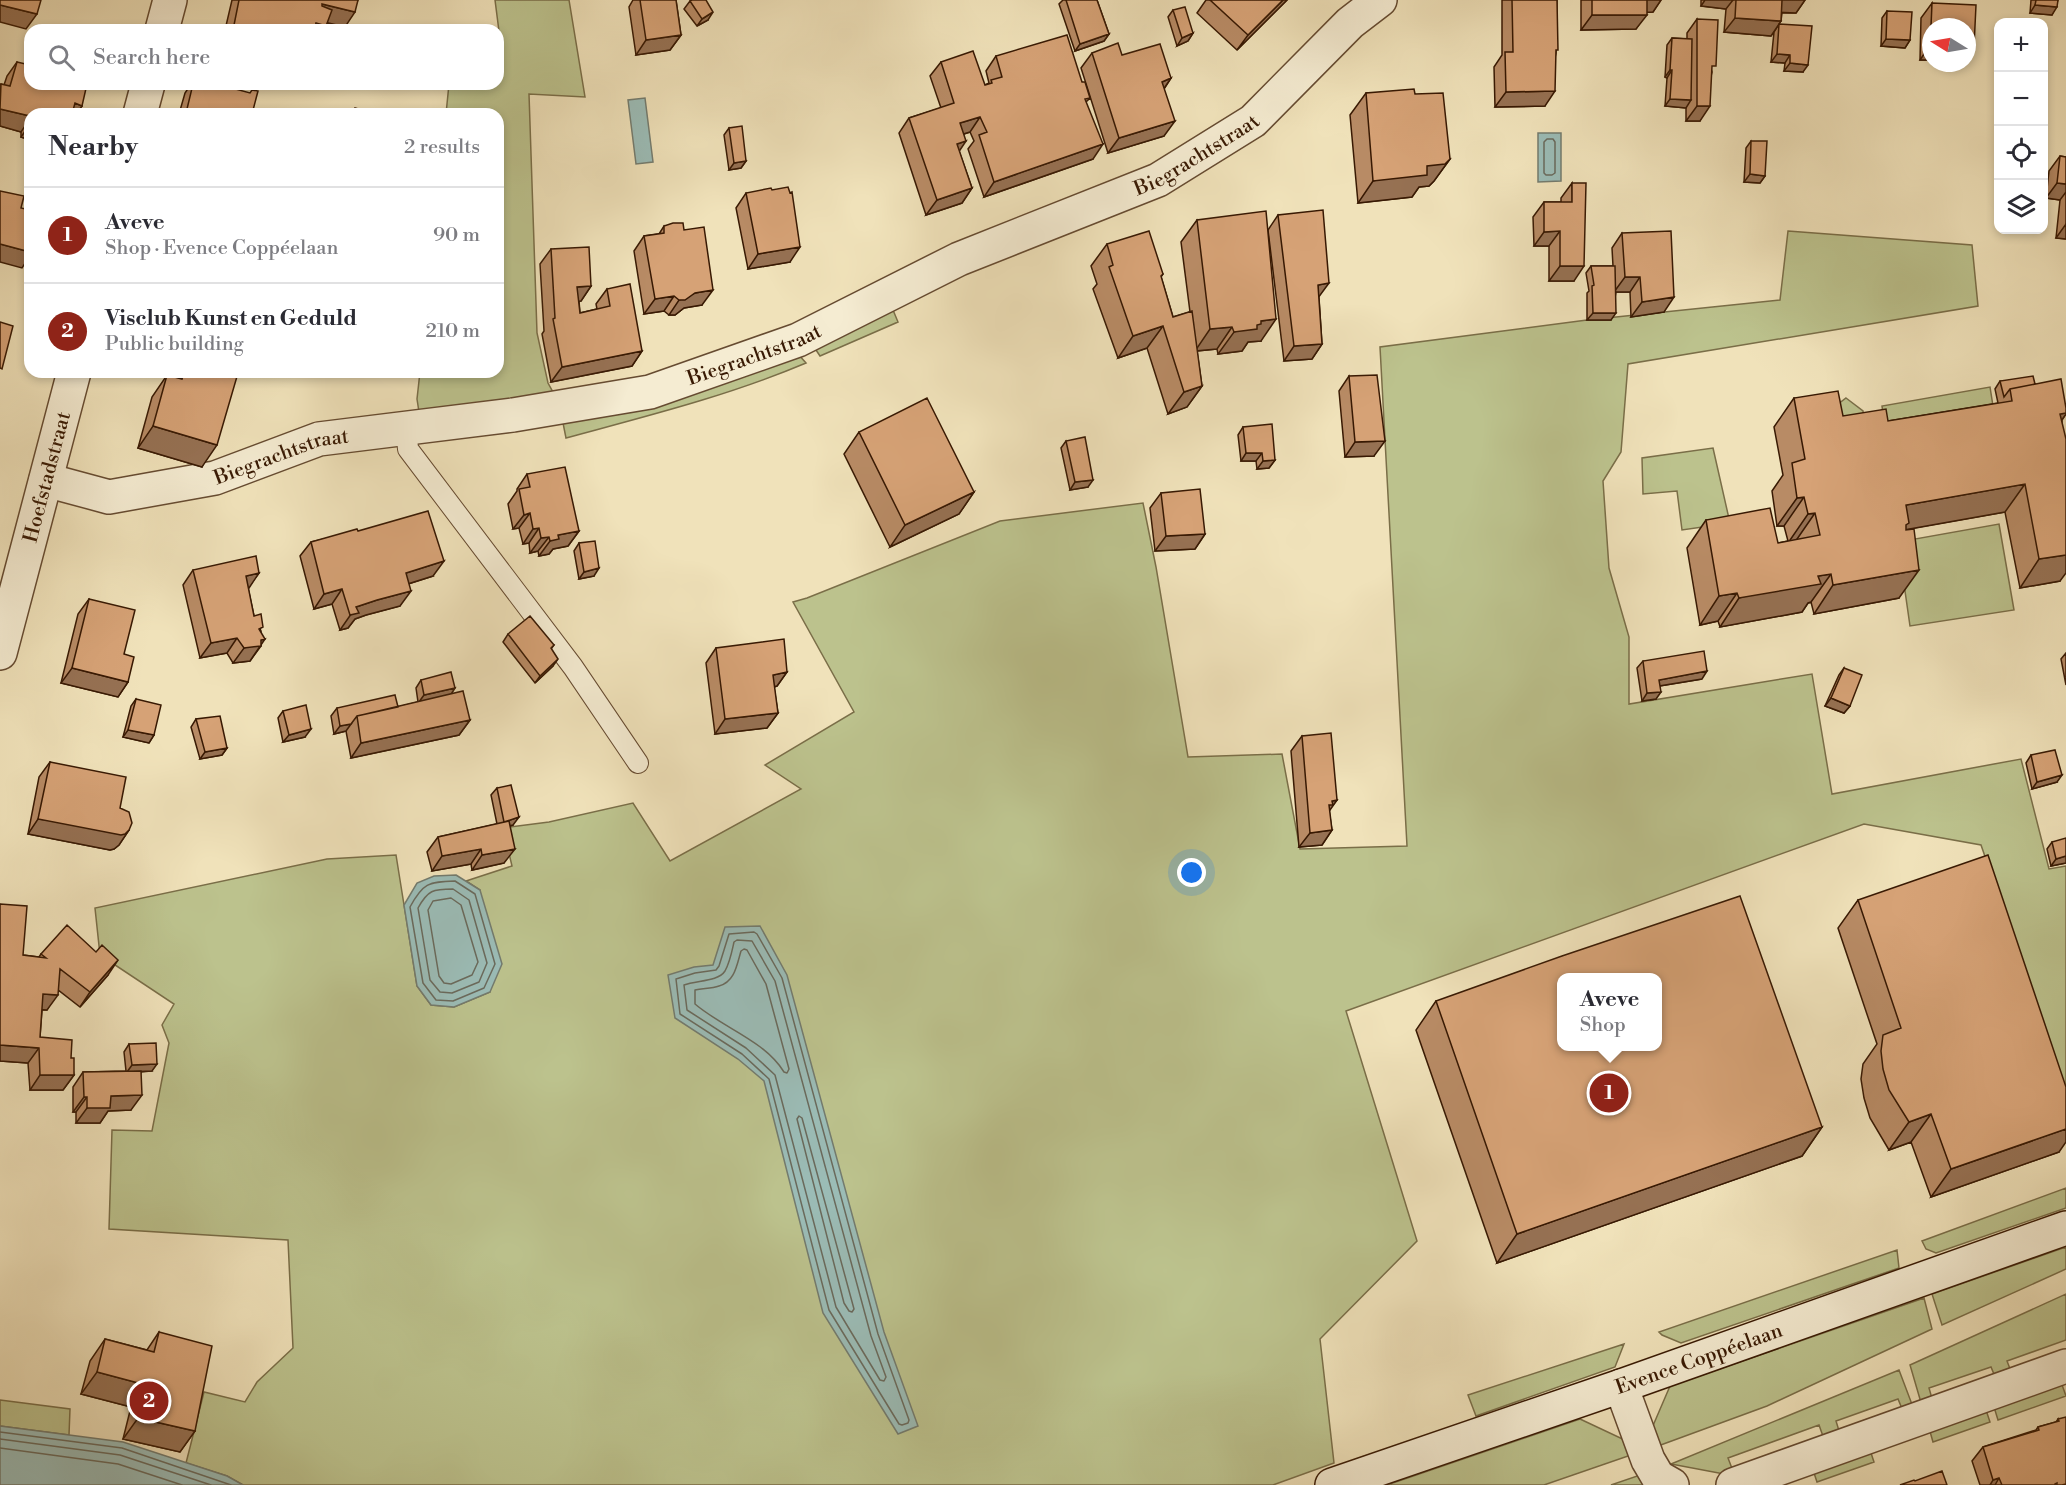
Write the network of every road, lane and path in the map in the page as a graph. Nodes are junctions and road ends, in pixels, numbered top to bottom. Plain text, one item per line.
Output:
1 (170, 0) edge
2 (1380, 0) edge
3 (164, 24) edge
4 (146, 90) edge
5 (142, 108) edge
6 (72, 378) edge
7 (406, 427) junction
8 (46, 480) junction
9 (0, 653) edge
10 (638, 763) dead end
11 (2066, 1228) edge
12 (2066, 1365) edge
13 (1621, 1386) junction
14 (1332, 1485) edge
15 (1672, 1485) edge
16 (1733, 1485) edge

1 - 3 street
2 - 7 street, Biegrachtstraat
4 - 5 street
6 - 8 street, Hoefstadstraat
7 - 8 street, Biegrachtstraat
7 - 10 lane
8 - 9 street, Hoefstadstraat
11 - 13 street, Evence Coppéelaan
12 - 16 street
13 - 14 street, Evence Coppéelaan
13 - 15 street

